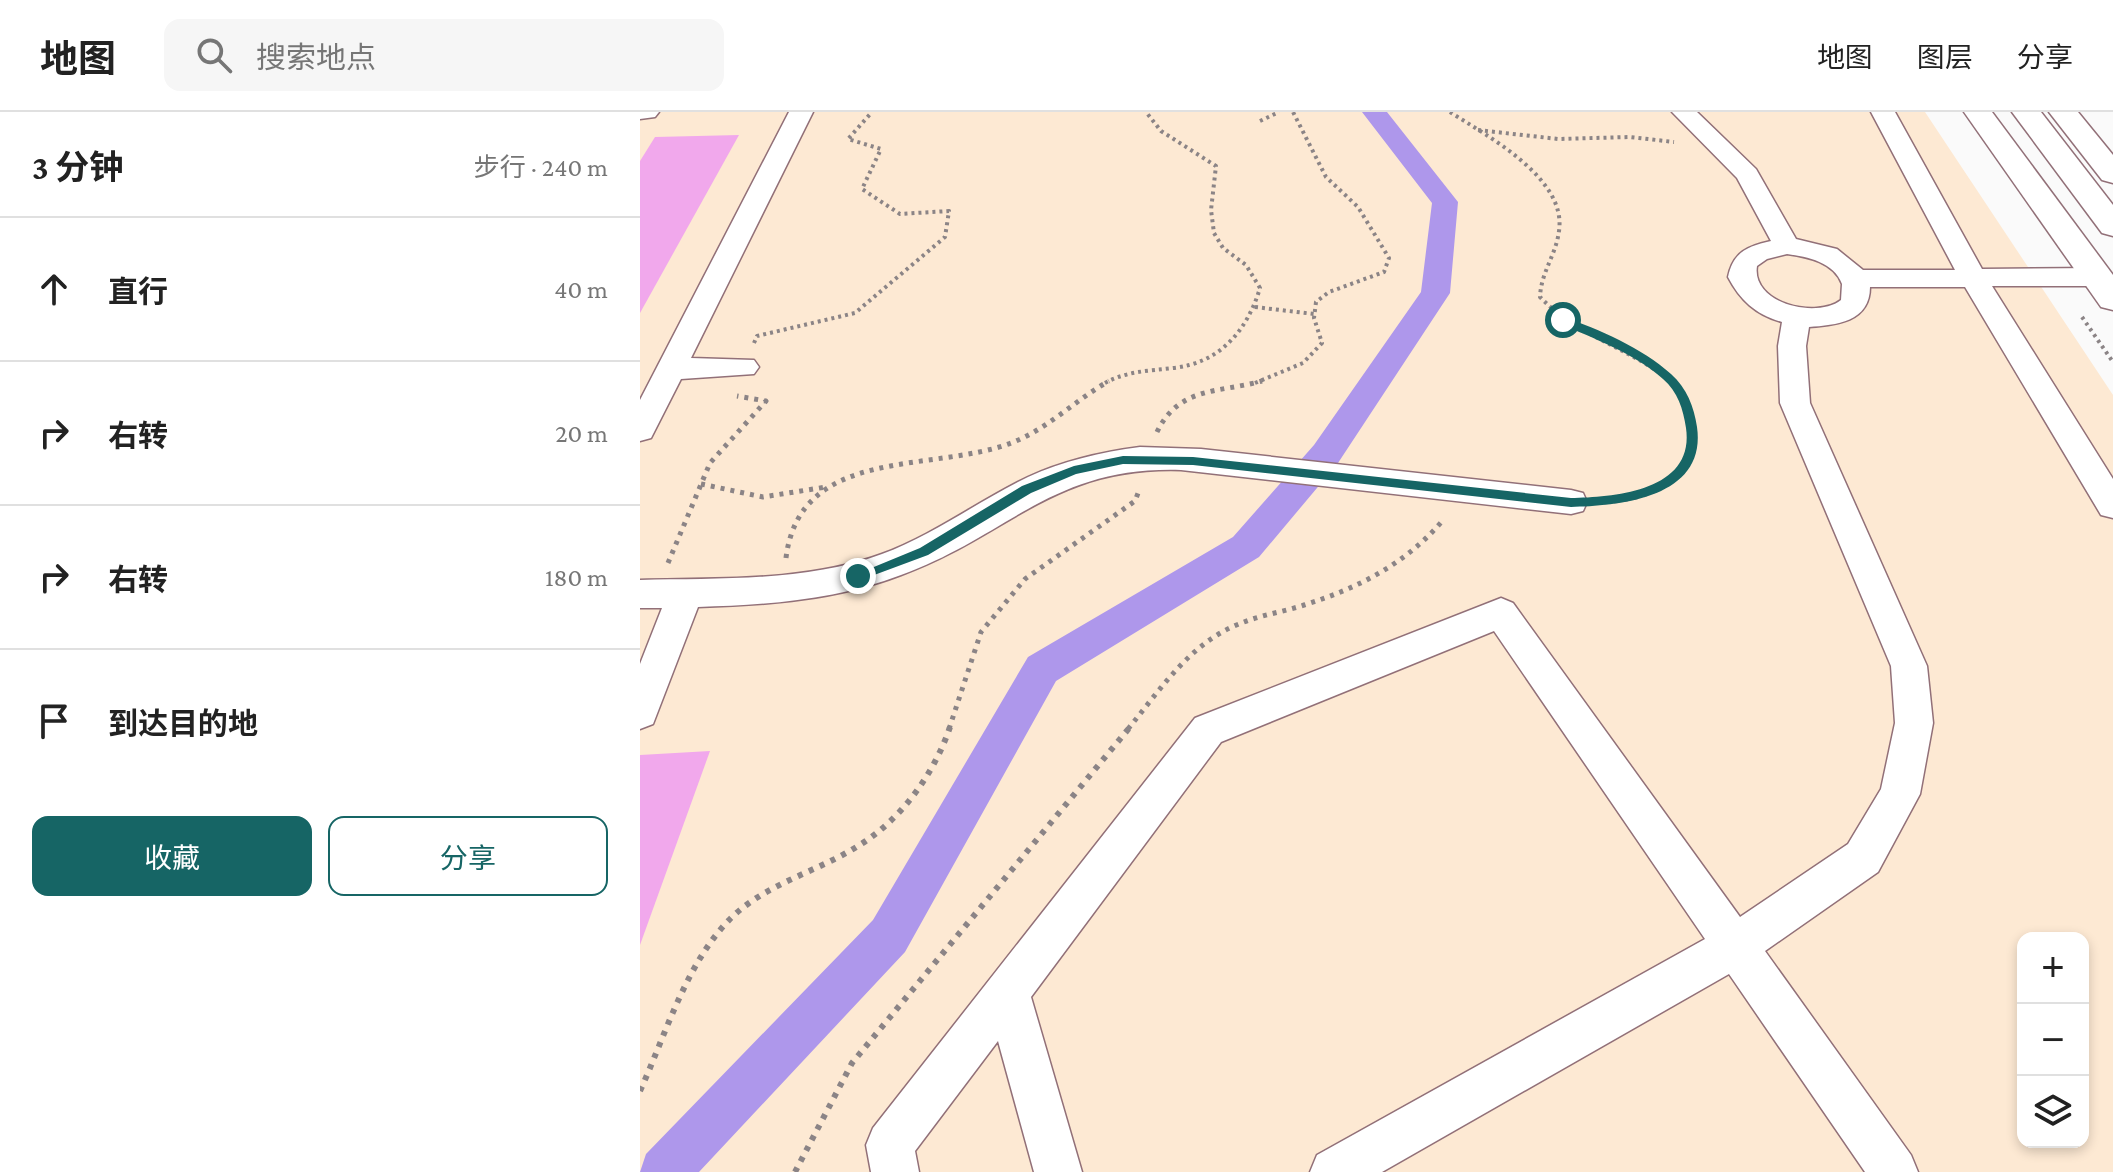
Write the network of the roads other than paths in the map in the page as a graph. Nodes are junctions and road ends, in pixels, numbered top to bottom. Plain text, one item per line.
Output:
1 (640, 112) edge
2 (647, 112) edge
3 (801, 112) edge
4 (1684, 112) edge
5 (1883, 112) edge
6 (1978, 112) edge
7 (2026, 112) edge
8 (2056, 112) edge
9 (2063, 112) edge
10 (2108, 167) edge
11 (2113, 226) edge
12 (1787, 246) junction
13 (1973, 278) junction
14 (1855, 279) junction
15 (2105, 288) edge
16 (1797, 317) junction
17 (744, 367) road end
18 (671, 369) junction
19 (640, 430) edge
20 (1571, 502) road end
21 (2113, 506) edge
22 (660, 593) edge
23 (640, 712) edge
24 (1735, 946) junction
25 (1007, 992) junction
26 (895, 1172) edge
27 (1058, 1172) edge
28 (1334, 1172) edge
29 (1894, 1172) edge

1 - 2 lane
3 - 18 lane
4 - 12 lane
5 - 13 lane
6 - 15 main road
7 - 11 main road
8 - 10 main road
9 - 10 main road
12 - 14 lane
12 - 16 lane
13 - 14 lane
13 - 15 lane
13 - 21 lane
14 - 16 lane
16 - 24 lane
17 - 18 lane
18 - 19 lane
20 - 22 lane
22 - 23 lane
24 - 25 lane
24 - 28 lane
24 - 29 lane
25 - 26 lane
25 - 27 lane

